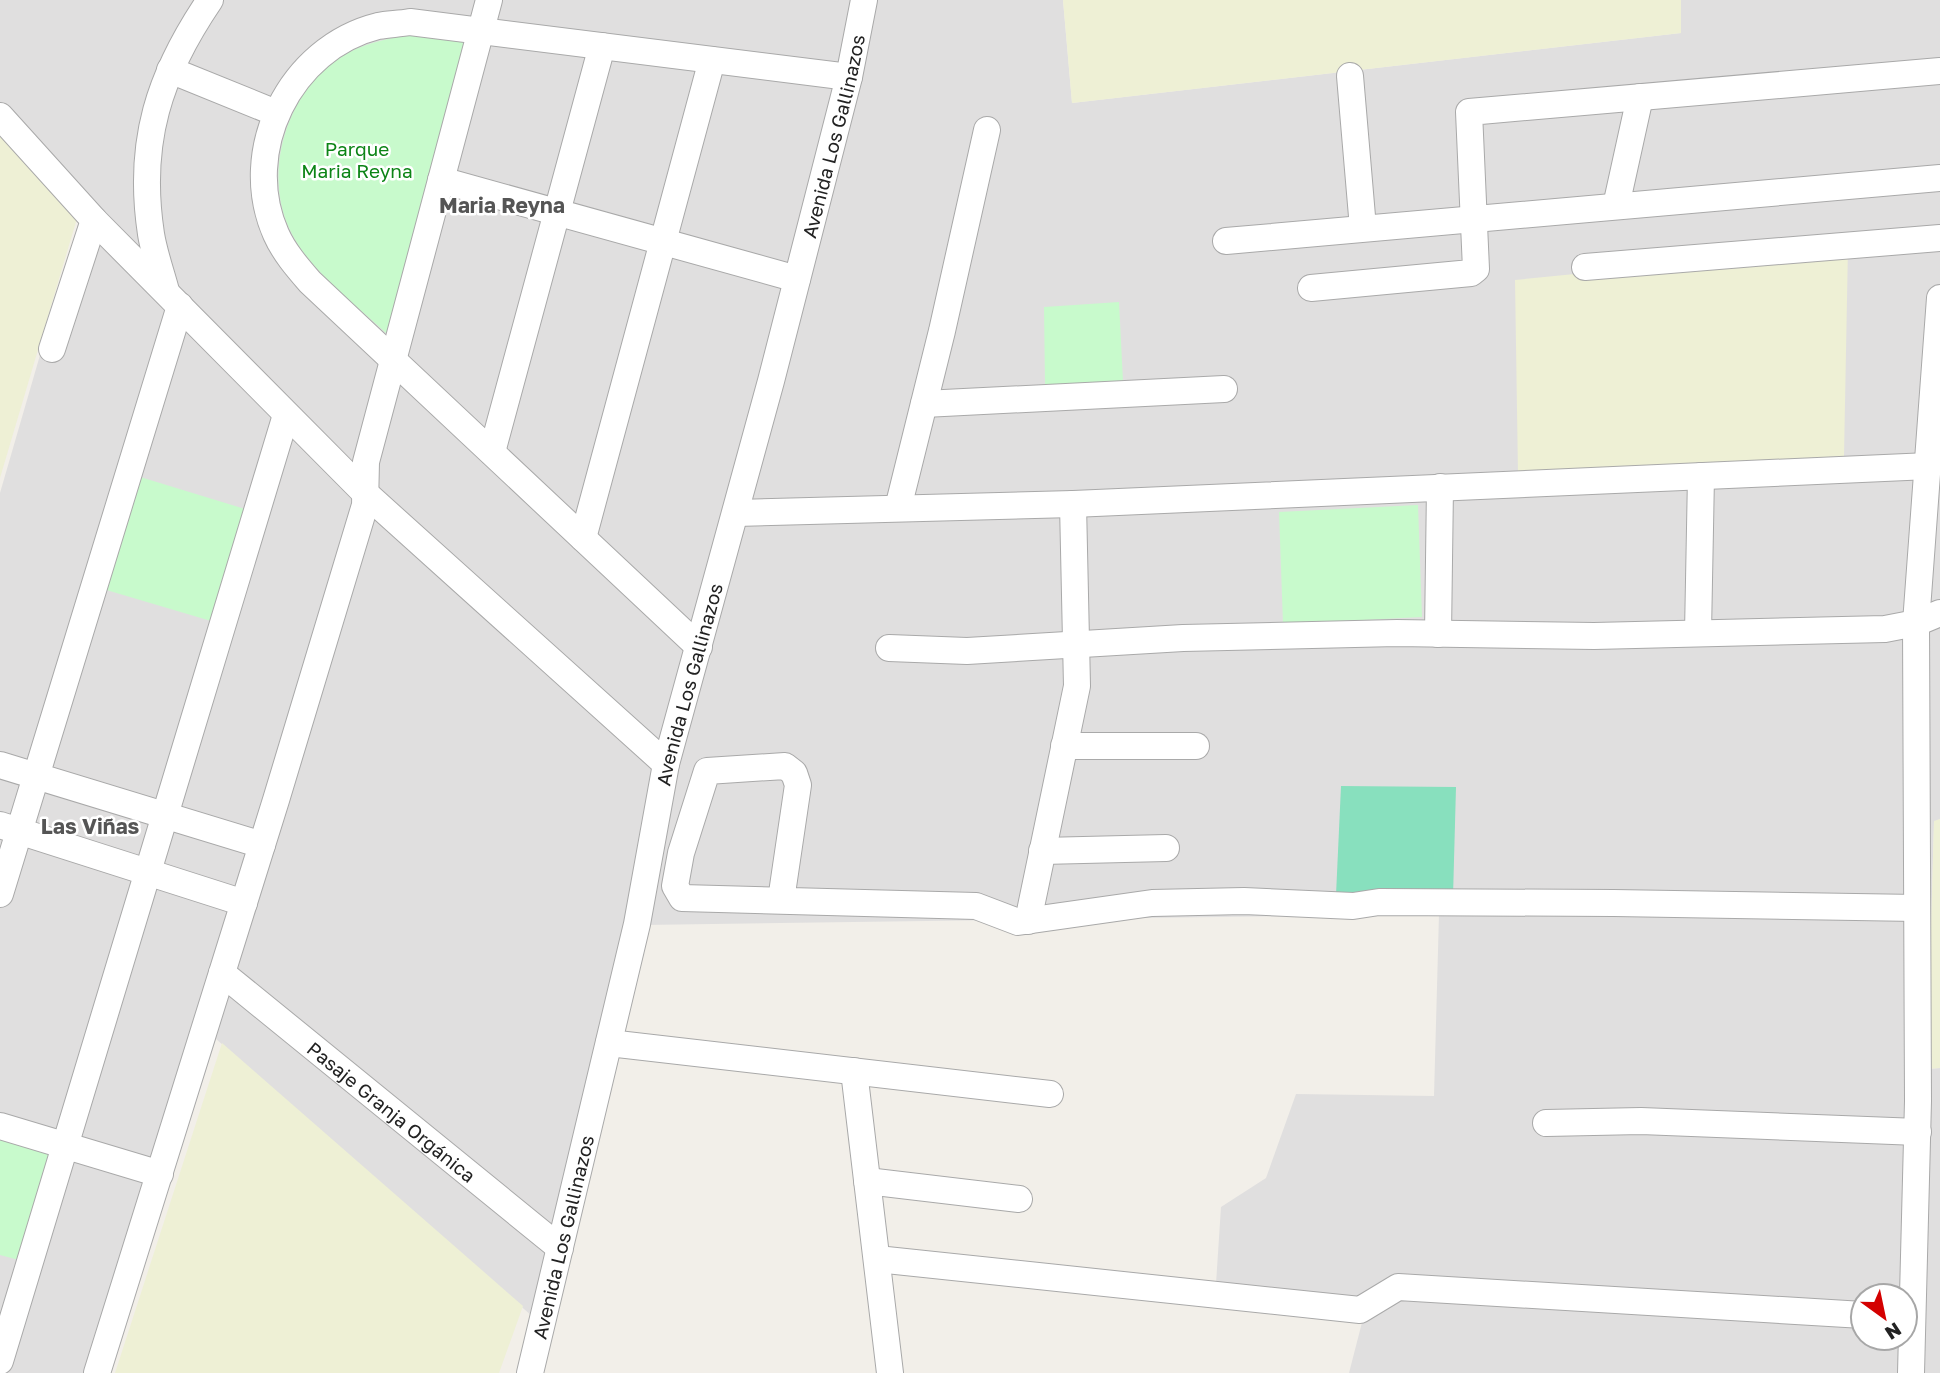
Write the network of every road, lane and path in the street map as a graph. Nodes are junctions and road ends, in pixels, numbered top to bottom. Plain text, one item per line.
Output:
1 (210, 0) edge
2 (489, 0) edge
3 (864, 0) edge
4 (481, 32) junction
5 (602, 47) junction
6 (712, 60) junction
7 (170, 71) junction
8 (1940, 71) edge
9 (1350, 76) dead end
10 (849, 77) junction
11 (1640, 97) junction
12 (276, 113) junction
13 (0, 116) edge
14 (987, 130) dead end
15 (1940, 178) edge
16 (441, 180) junction
17 (1616, 206) junction
18 (557, 212) junction
19 (1475, 218) junction
20 (94, 220) junction
21 (1363, 228) junction
22 (1940, 238) edge
23 (1226, 241) dead end
24 (663, 242) junction
25 (1585, 267) dead end
26 (797, 279) junction
27 (1311, 288) dead end
28 (1940, 298) edge
29 (174, 299) junction
30 (52, 349) dead end
31 (392, 359) junction
32 (1938, 386) edge
33 (1224, 389) dead end
34 (924, 404) junction
35 (286, 415) junction
36 (492, 452) junction
37 (1929, 466) junction
38 (1701, 476) junction
39 (1440, 488) junction
40 (365, 493) junction
41 (1073, 504) junction
42 (898, 508) junction
43 (748, 512) junction
44 (583, 538) junction
45 (1928, 618) edge
46 (1698, 633) junction
47 (1438, 634) junction
48 (1077, 644) junction
49 (699, 647) junction
50 (889, 648) dead end
51 (1064, 746) junction
52 (1196, 746) dead end
53 (666, 764) junction
54 (0, 765) edge
55 (36, 776) junction
56 (165, 816) junction
57 (10, 828) edge
58 (262, 845) junction
59 (1166, 848) dead end
60 (1042, 851) junction
61 (148, 872) junction
62 (0, 894) edge
63 (781, 900) junction
64 (244, 903) junction
65 (1917, 908) junction
66 (1028, 921) junction
67 (222, 972) junction
68 (609, 1043) junction
69 (854, 1072) junction
70 (1050, 1094) dead end
71 (1546, 1123) dead end
72 (0, 1126) edge
73 (1917, 1132) junction
74 (65, 1146) junction
75 (160, 1174) junction
76 (867, 1181) junction
77 (1019, 1199) dead end
78 (560, 1248) junction
79 (877, 1259) junction
80 (1911, 1282) edge
81 (1849, 1314) edge
82 (1911, 1352) edge
83 (0, 1361) edge
84 (97, 1373) edge
85 (530, 1373) edge
86 (890, 1373) edge
87 (1912, 1373) edge

1 - 7 street
2 - 4 street
3 - 10 street, Avenida Los Gallinazos
4 - 5 street
4 - 12 street
4 - 16 street
5 - 6 street
5 - 18 street
6 - 10 street
6 - 24 street
7 - 12 street
7 - 29 street
8 - 11 street
9 - 21 street
10 - 26 street, Avenida Los Gallinazos
11 - 17 street
11 - 19 street
12 - 31 street
13 - 20 street
14 - 34 street
15 - 17 street
16 - 18 street
16 - 31 street
17 - 19 street
18 - 24 street
18 - 36 street
19 - 21 street
19 - 27 street
20 - 29 street
20 - 30 street
21 - 23 street
22 - 25 street
24 - 26 street
24 - 44 street
26 - 43 street, Avenida Los Gallinazos
28 - 32 street
29 - 35 street
29 - 55 street
31 - 36 street
31 - 40 street
32 - 37 street
33 - 34 street
34 - 42 street
35 - 40 street
35 - 56 street
36 - 44 street
37 - 38 street
37 - 45 street
38 - 39 street
38 - 46 street
39 - 41 street
39 - 47 street
40 - 53 street
40 - 58 street
41 - 42 street
41 - 48 street
42 - 43 street
43 - 49 street, Avenida Los Gallinazos
44 - 49 street
45 - 46 street
45 - 65 street
46 - 47 street
47 - 48 street
48 - 50 street
48 - 51 street
49 - 53 street, Avenida Los Gallinazos
51 - 52 street
51 - 60 street
53 - 68 street, Avenida Los Gallinazos
54 - 55 street
55 - 56 street
55 - 57 street
56 - 58 street
56 - 61 street
57 - 61 street
57 - 62 street
58 - 64 street
59 - 60 street
60 - 66 street
61 - 64 street
61 - 74 street
63 - 63 street
63 - 66 street
64 - 67 street
65 - 66 street
65 - 73 street
67 - 75 street
67 - 78 street, Pasaje Granja Orgánica
68 - 69 street
68 - 78 street, Avenida Los Gallinazos
69 - 70 street
69 - 76 street
71 - 73 street
72 - 74 street
73 - 80 street
74 - 75 street
74 - 83 street
75 - 84 street
76 - 77 street
76 - 79 street
78 - 85 street, Avenida Los Gallinazos
79 - 81 street
79 - 86 street
82 - 87 street

